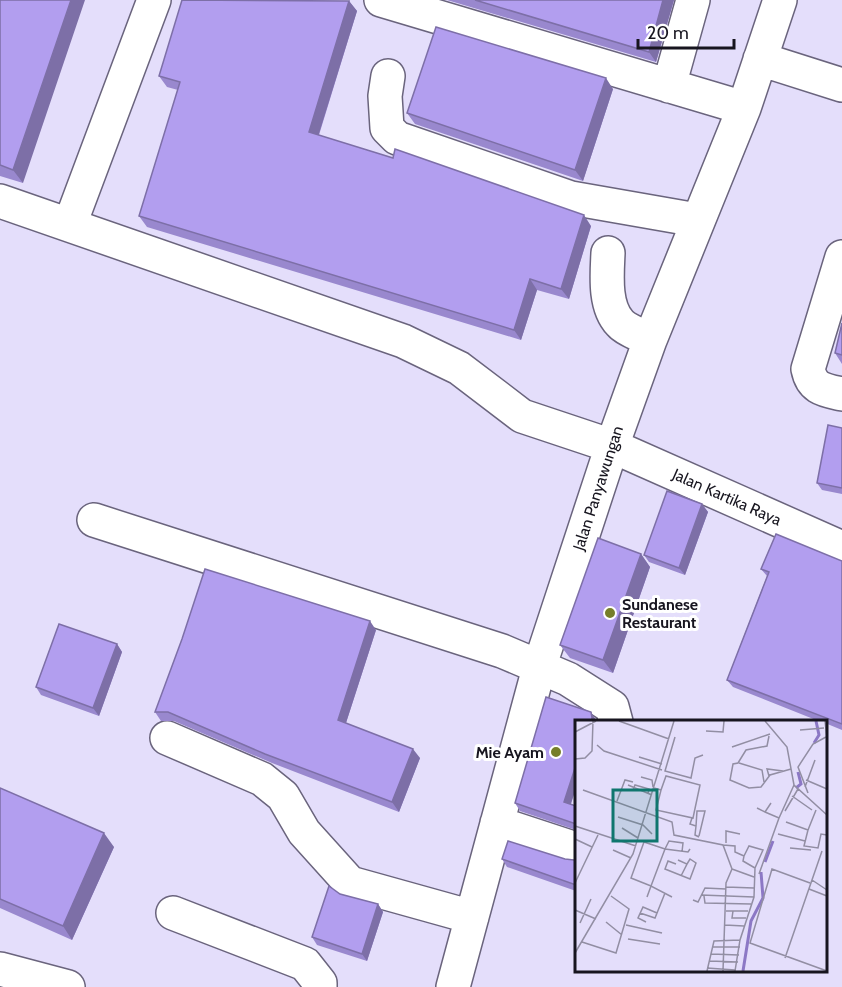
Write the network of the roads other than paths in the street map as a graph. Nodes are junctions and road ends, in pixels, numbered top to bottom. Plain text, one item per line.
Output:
1 (154, 0) edge
2 (693, 0) edge
3 (780, 0) edge
4 (382, 1) edge
5 (760, 58) junction
6 (388, 76) dead end
7 (842, 85) edge
8 (669, 86) junction
9 (744, 108) junction
10 (0, 201) edge
11 (697, 220) junction
12 (70, 224) junction
13 (608, 254) dead end
14 (842, 257) edge
15 (650, 340) junction
16 (842, 394) edge
17 (612, 446) junction
18 (94, 520) dead end
19 (842, 548) edge
20 (539, 668) junction
21 (615, 720) edge
22 (167, 738) dead end
23 (497, 823) junction
24 (575, 849) edge
25 (173, 913) dead end
26 (472, 917) junction
27 (0, 969) edge
28 (68, 987) edge
29 (320, 987) edge
30 (453, 987) edge

1 - 12 street
2 - 8 street
3 - 5 street, Jalan Panyawungan
4 - 8 street
5 - 7 street
5 - 9 street, Jalan Panyawungan
6 - 11 street
8 - 9 street
9 - 11 street, Jalan Panyawungan
10 - 12 street, Jalan Kartika Raya
11 - 15 street, Jalan Panyawungan
12 - 17 street, Jalan Kartika Raya
13 - 15 street
14 - 16 street
15 - 17 street, Jalan Panyawungan
17 - 19 street, Jalan Kartika Raya
17 - 20 street, Jalan Panyawungan
18 - 20 street
20 - 21 street
20 - 23 street, Jalan Panyawungan
22 - 26 street
23 - 24 street
23 - 26 street, Jalan Panyawungan
25 - 29 street
26 - 30 street, Jalan Panyawungan
27 - 28 street

